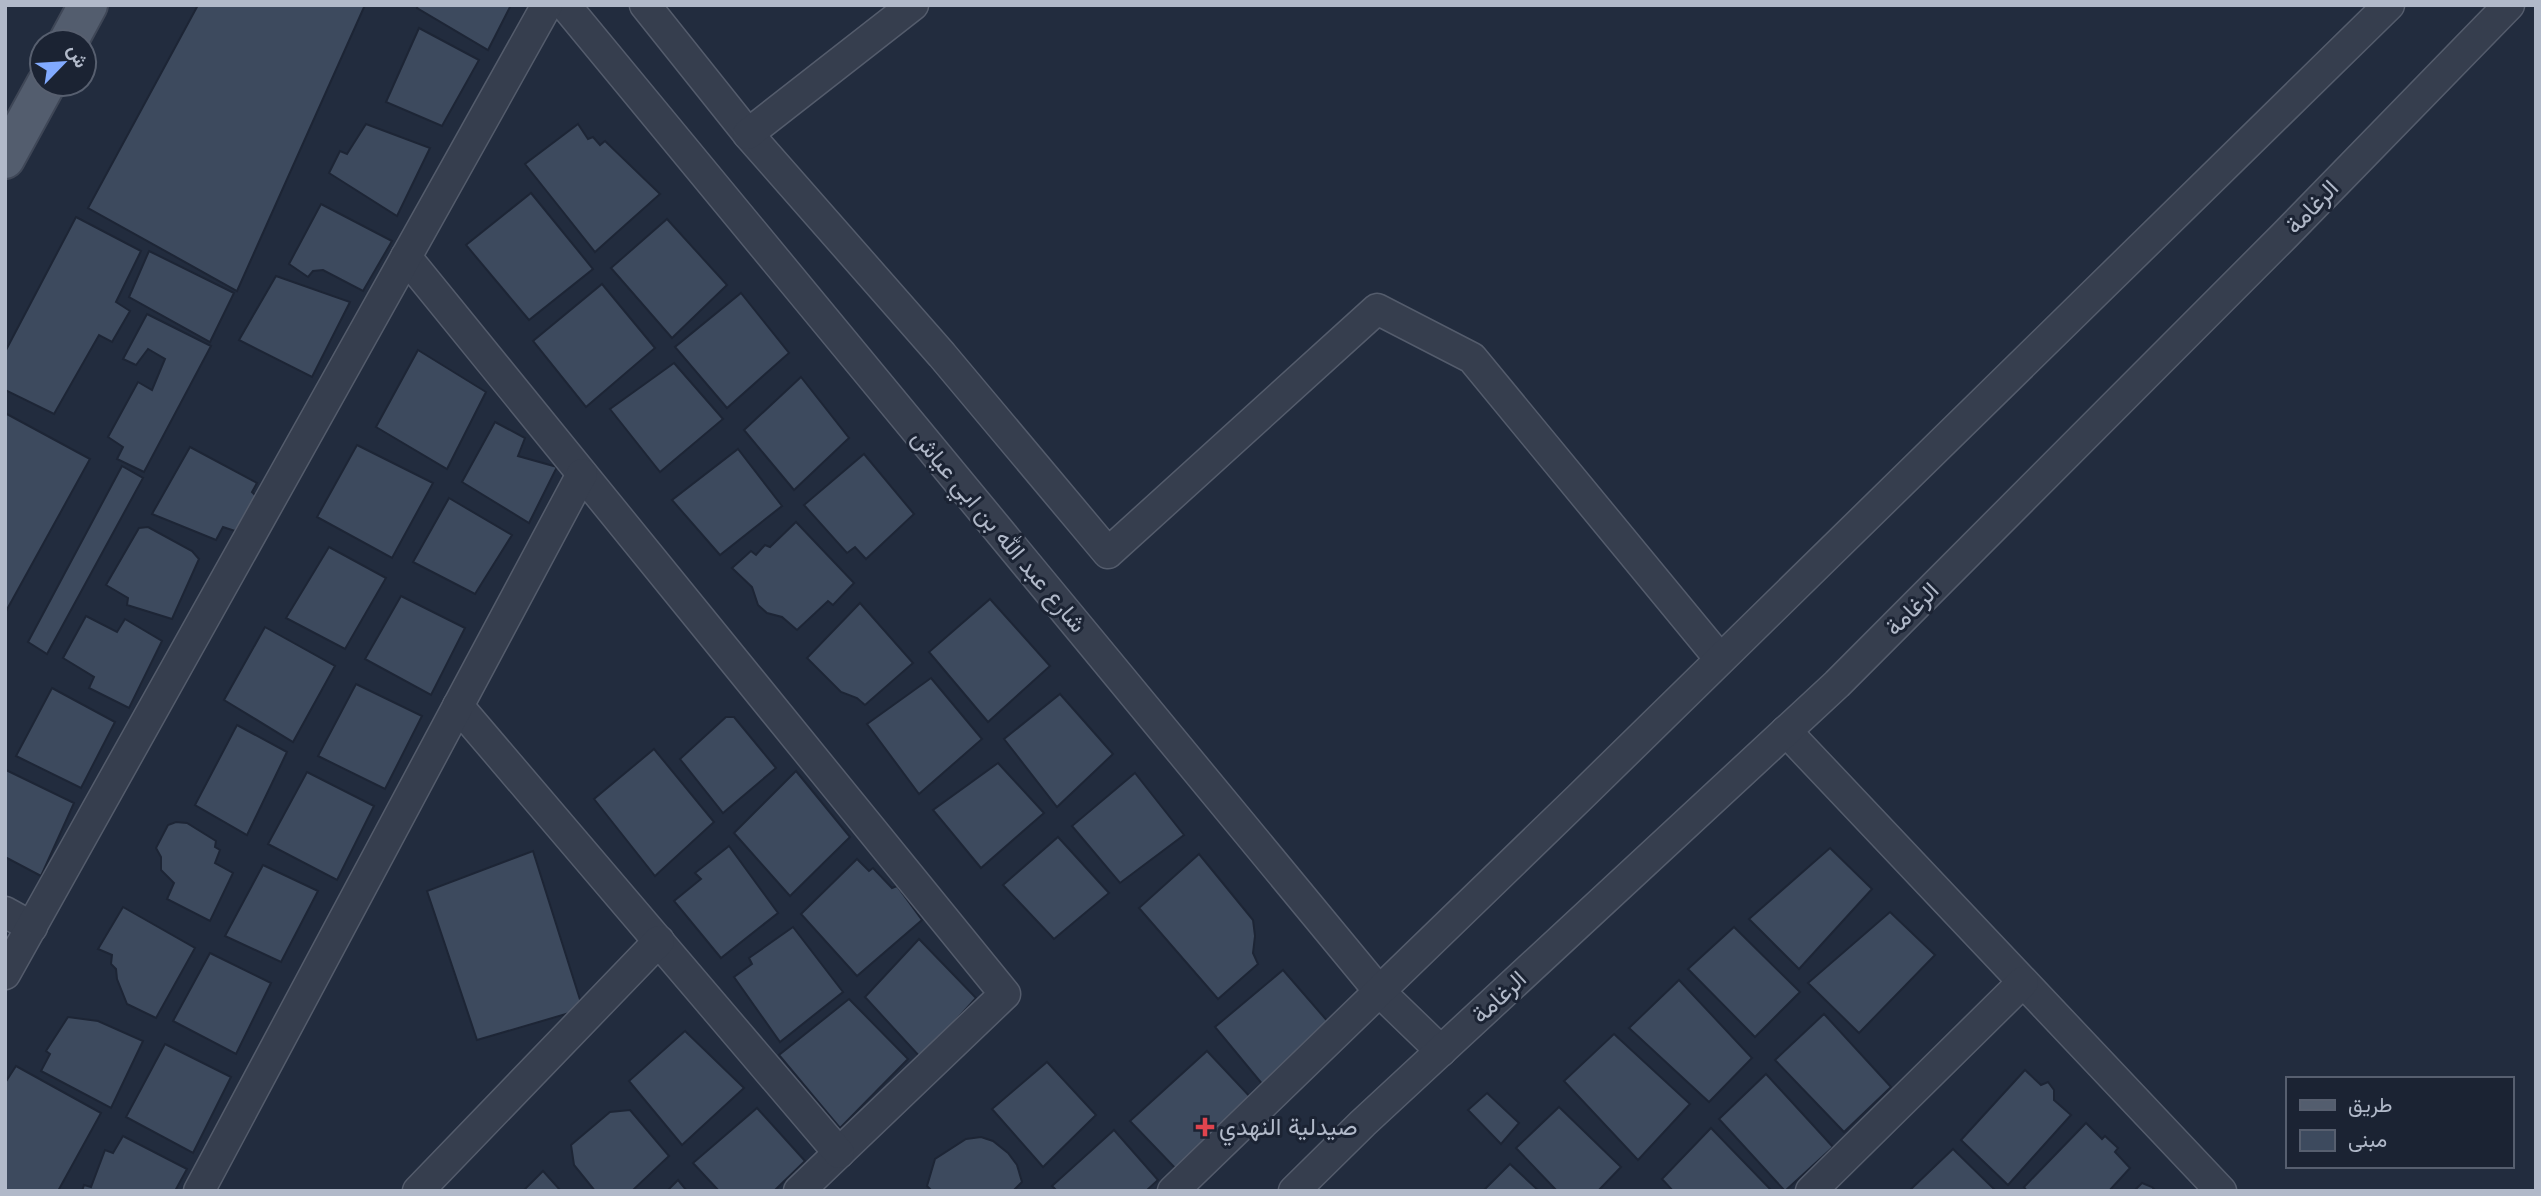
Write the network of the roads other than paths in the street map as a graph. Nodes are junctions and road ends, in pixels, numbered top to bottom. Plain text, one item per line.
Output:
1 (88, 5) edge
2 (547, 5) edge
3 (565, 5) edge
4 (645, 5) edge
5 (913, 5) edge
6 (2389, 5) edge
7 (2510, 5) edge
8 (76, 28) edge
9 (38, 98) edge
10 (748, 134) junction
11 (5, 159) edge
12 (406, 257) junction
13 (582, 474) junction
14 (1720, 659) junction
15 (458, 706) junction
16 (1786, 731) junction
17 (5, 912) edge
18 (32, 927) junction
19 (659, 941) junction
20 (5, 974) edge
21 (2023, 982) junction
22 (1379, 991) junction
23 (1441, 1051) junction
24 (839, 1153) junction
25 (199, 1191) edge
26 (418, 1191) edge
27 (799, 1191) edge
28 (1173, 1191) edge
29 (1294, 1191) edge
30 (1811, 1191) edge
31 (2221, 1191) edge

1 - 8 main road
2 - 12 street
3 - 22 street, شارع عبد الله بن ابي عياش
4 - 10 street
5 - 10 street
6 - 14 street
7 - 16 street, الرغامة
9 - 11 main road
10 - 14 street
12 - 13 street
12 - 18 street
13 - 15 street
13 - 24 street
14 - 22 street
15 - 19 street
15 - 25 street
16 - 21 street
16 - 23 street, الرغامة
17 - 18 street
18 - 20 street
19 - 24 street
19 - 26 street
21 - 30 street
21 - 31 street
22 - 23 street, شارع عبد الله بن ابي عياش
22 - 28 street
23 - 29 street, الرغامة
24 - 27 street

